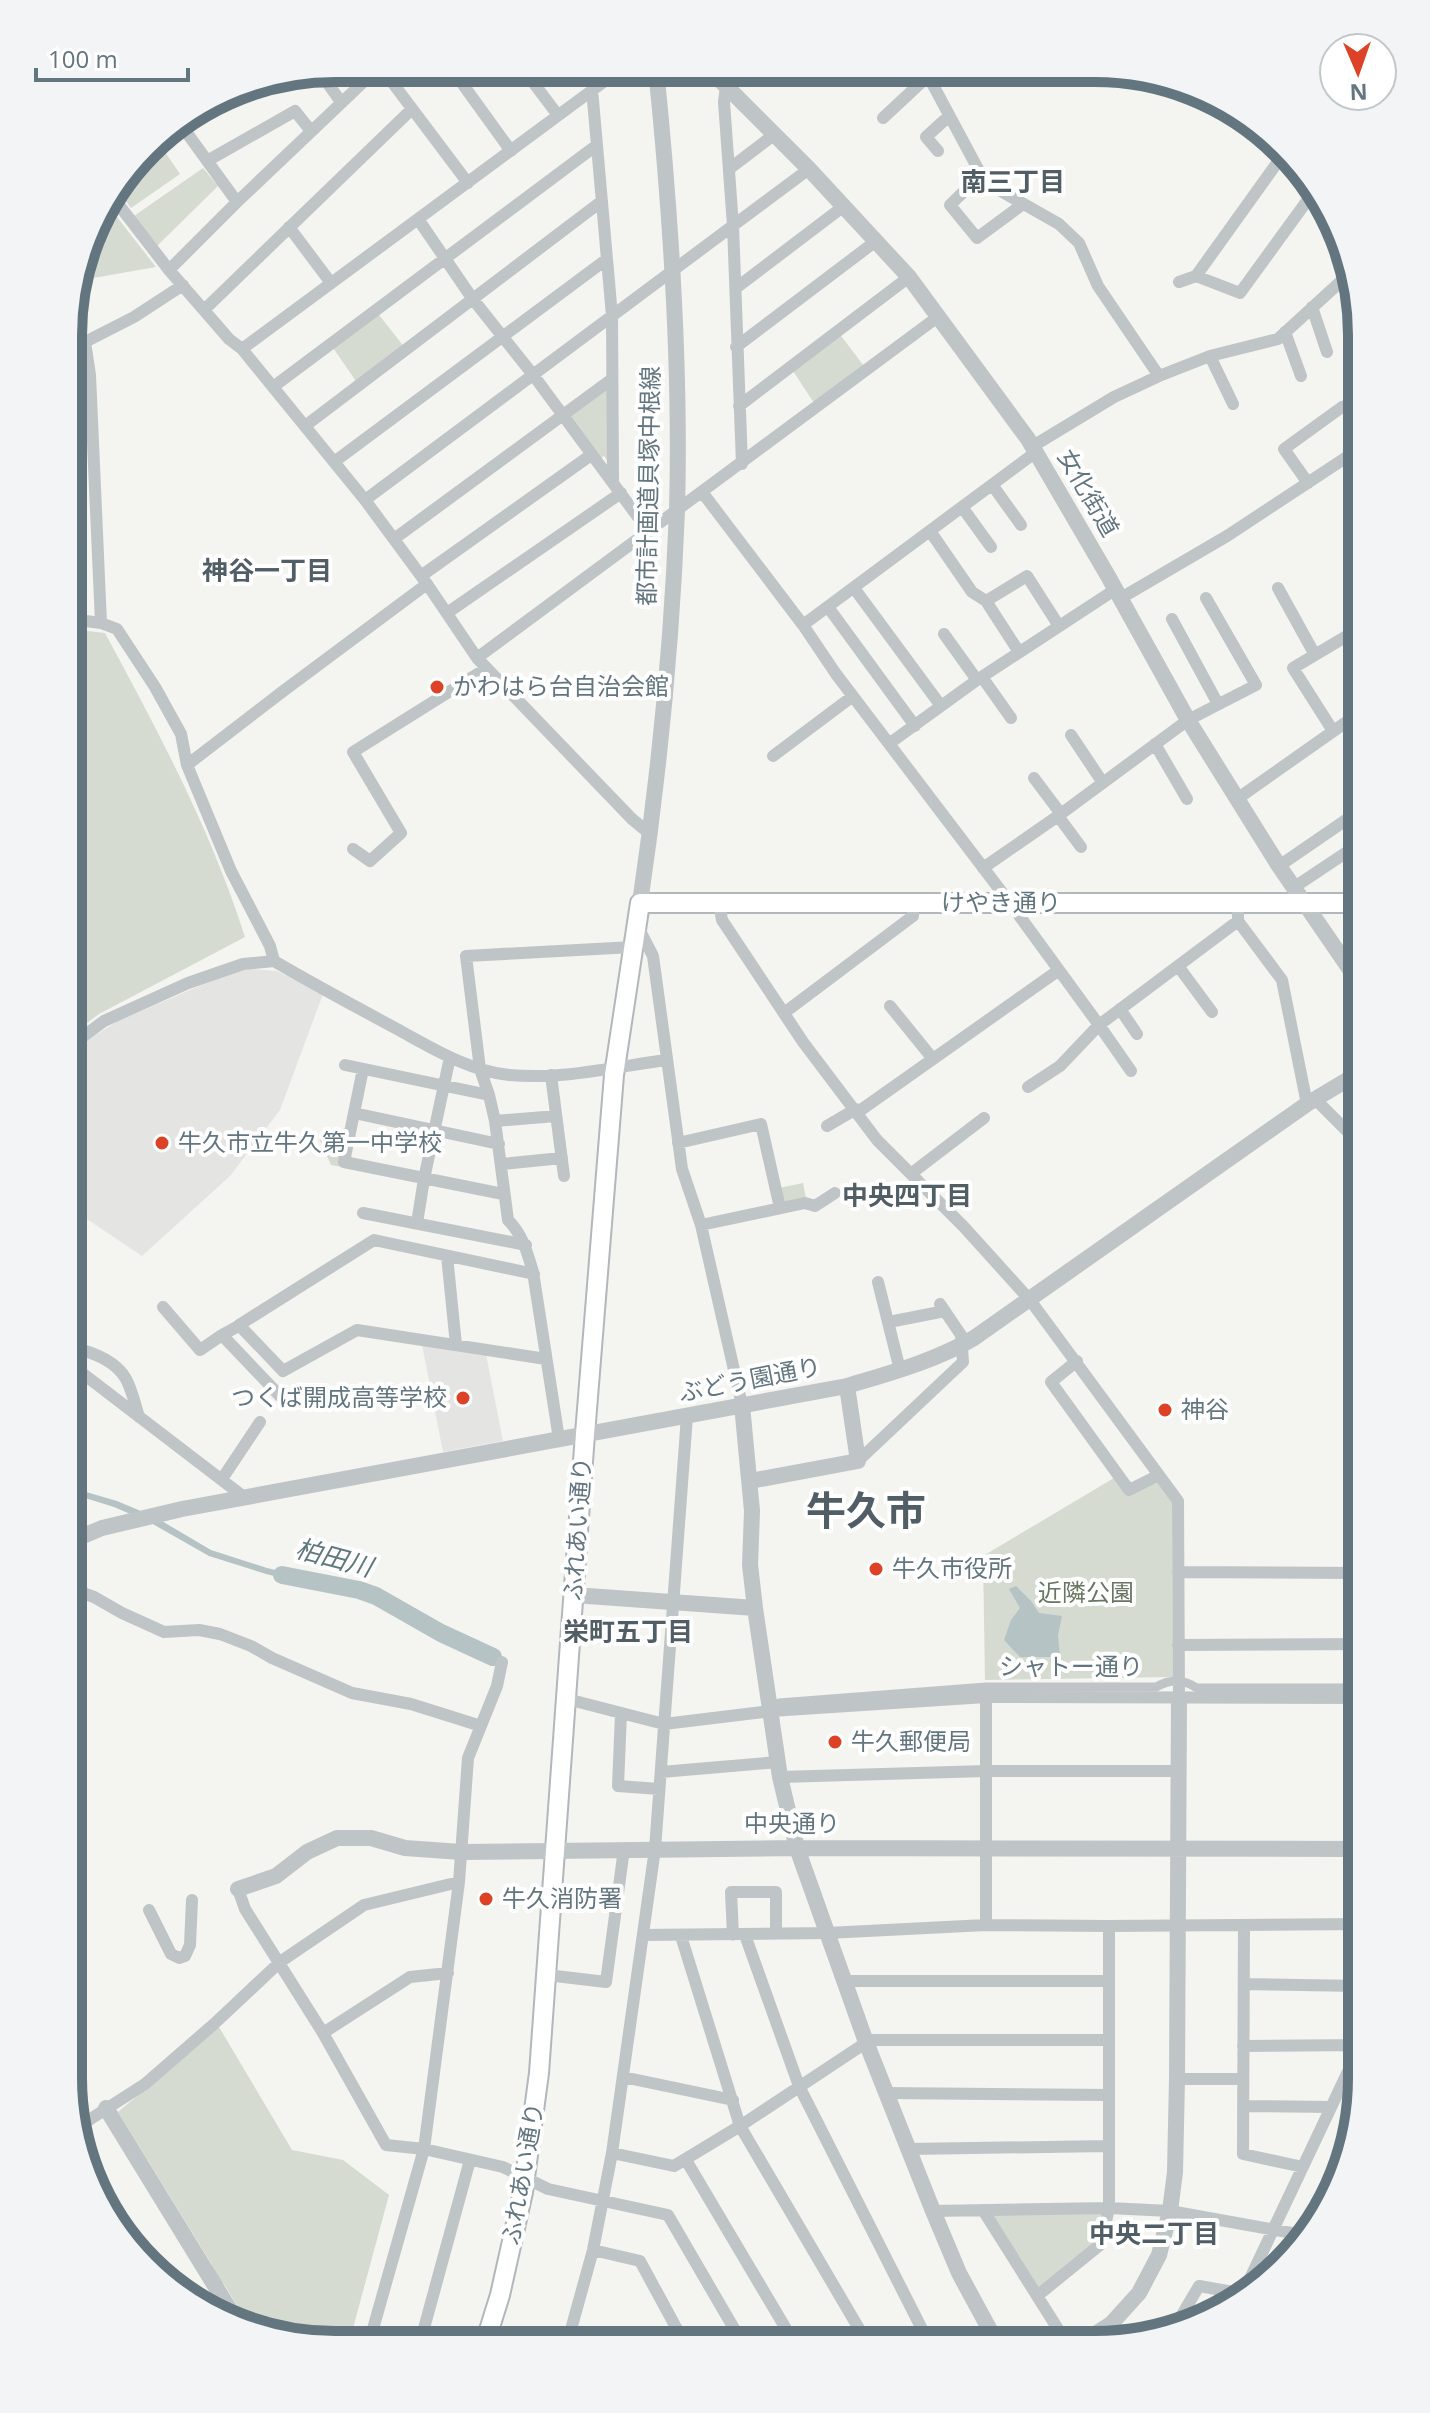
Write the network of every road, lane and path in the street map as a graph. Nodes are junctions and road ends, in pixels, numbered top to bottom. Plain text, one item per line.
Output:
1 (327, 82) edge
2 (362, 82) edge
3 (392, 82) edge
4 (461, 82) edge
5 (533, 82) edge
6 (602, 82) edge
7 (657, 82) edge
8 (722, 82) edge
9 (918, 82) edge
10 (932, 82) edge
11 (726, 86) junction
12 (592, 89) junction
13 (341, 102) junction
14 (412, 109) junction
15 (557, 114) junction
16 (949, 116) junction
17 (883, 118) dead end
18 (186, 131) edge
19 (311, 131) junction
20 (775, 134) junction
21 (597, 145) junction
22 (511, 151) junction
23 (938, 151) dead end
24 (207, 161) junction
25 (1278, 161) edge
26 (729, 169) junction
27 (809, 169) junction
28 (981, 175) junction
29 (468, 183) junction
30 (1308, 200) edge
31 (602, 201) junction
32 (237, 202) junction
33 (1023, 204) junction
34 (119, 205) edge
35 (844, 206) junction
36 (418, 219) junction
37 (733, 226) junction
38 (289, 227) junction
39 (876, 241) junction
40 (446, 258) junction
41 (607, 259) junction
42 (169, 270) junction
43 (672, 271) junction
44 (1196, 276) junction
45 (909, 277) junction
46 (1342, 280) edge
47 (1179, 282) dead end
48 (331, 283) junction
49 (183, 285) junction
50 (736, 288) junction
51 (472, 298) junction
52 (1312, 307) junction
53 (204, 310) junction
54 (612, 316) junction
55 (939, 316) junction
56 (1285, 332) junction
57 (503, 336) junction
58 (82, 338) edge
59 (82, 341) edge
60 (85, 342) junction
61 (82, 346) edge
62 (736, 347) junction
63 (242, 349) junction
64 (1327, 352) dead end
65 (1210, 356) junction
66 (534, 376) junction
67 (1159, 376) junction
68 (1301, 376) dead end
69 (612, 379) junction
70 (273, 387) junction
71 (1233, 404) dead end
72 (1348, 405) edge
73 (739, 406) junction
74 (562, 415) junction
75 (305, 426) junction
76 (1034, 449) junction
77 (591, 455) junction
78 (1348, 456) edge
79 (334, 462) junction
80 (742, 464) junction
81 (613, 481) junction
82 (1308, 483) junction
83 (993, 486) junction
84 (702, 492) junction
85 (621, 493) junction
86 (365, 500) junction
87 (962, 507) junction
88 (677, 510) junction
89 (1021, 525) dead end
90 (930, 531) junction
91 (649, 532) junction
92 (394, 539) junction
93 (991, 547) dead end
94 (424, 580) junction
95 (854, 588) junction
96 (1278, 588) dead end
97 (1118, 594) junction
98 (1206, 598) dead end
99 (986, 601) junction
100 (828, 607) junction
101 (447, 613) junction
102 (1172, 619) dead end
103 (82, 621) edge
104 (101, 623) junction
105 (803, 625) junction
106 (1059, 626) junction
107 (944, 634) dead end
108 (1348, 635) edge
109 (1019, 652) junction
110 (1315, 655) junction
111 (477, 658) junction
112 (487, 668) junction
113 (979, 678) junction
114 (853, 696) junction
115 (1218, 704) junction
116 (941, 706) junction
117 (1011, 718) dead end
118 (1188, 720) junction
119 (1348, 721) edge
120 (915, 726) junction
121 (1333, 731) junction
122 (1071, 735) dead end
123 (890, 743) junction
124 (1155, 744) junction
125 (773, 756) dead end
126 (187, 765) junction
127 (1034, 778) dead end
128 (1103, 783) junction
129 (1187, 799) dead end
130 (1237, 799) junction
131 (1060, 815) junction
132 (1348, 819) edge
133 (649, 833) junction
134 (1081, 847) dead end
135 (353, 849) dead end
136 (1348, 854) edge
137 (1279, 866) junction
138 (983, 868) junction
139 (1298, 895) junction
140 (1348, 901) edge
141 (640, 903) junction
142 (719, 903) junction
143 (913, 903) junction
144 (1010, 903) junction
145 (1238, 912) junction
146 (637, 925) junction
147 (633, 947) junction
148 (274, 961) junction
149 (1178, 966) junction
150 (1348, 966) edge
151 (1059, 970) junction
152 (890, 1006) dead end
153 (1120, 1009) junction
154 (1212, 1012) dead end
155 (784, 1013) junction
156 (1099, 1025) junction
157 (1137, 1034) dead end
158 (82, 1037) edge
159 (450, 1057) junction
160 (933, 1059) junction
161 (666, 1060) junction
162 (345, 1065) dead end
163 (614, 1067) junction
164 (363, 1069) junction
165 (480, 1069) junction
166 (1131, 1071) dead end
167 (551, 1075) junction
168 (1348, 1079) edge
169 (444, 1084) junction
170 (1028, 1087) dead end
171 (489, 1095) junction
172 (1311, 1101) junction
173 (857, 1111) junction
174 (354, 1113) junction
175 (556, 1116) junction
176 (984, 1118) dead end
177 (495, 1121) junction
178 (827, 1126) dead end
179 (434, 1129) junction
180 (1348, 1133) edge
181 (678, 1143) junction
182 (499, 1144) junction
183 (562, 1158) junction
184 (502, 1164) junction
185 (912, 1173) junction
186 (564, 1176) dead end
187 (424, 1179) junction
188 (835, 1193) dead end
189 (503, 1194) junction
190 (780, 1208) junction
191 (363, 1213) dead end
192 (417, 1223) junction
193 (701, 1225) junction
194 (526, 1245) junction
195 (447, 1256) junction
196 (534, 1274) junction
197 (878, 1282) dead end
198 (1030, 1300) junction
199 (163, 1307) dead end
200 (889, 1322) junction
201 (242, 1324) junction
202 (222, 1335) junction
203 (456, 1345) junction
204 (962, 1345) junction
205 (82, 1350) edge
206 (546, 1359) junction
207 (1077, 1361) junction
208 (900, 1370) junction
209 (82, 1373) edge
210 (847, 1386) junction
211 (280, 1396) dead end
212 (742, 1405) junction
213 (687, 1416) junction
214 (139, 1417) junction
215 (260, 1422) dead end
216 (585, 1434) junction
217 (559, 1439) junction
218 (858, 1461) junction
219 (1159, 1475) junction
220 (222, 1479) junction
221 (750, 1481) junction
222 (244, 1497) junction
223 (82, 1536) edge
224 (1178, 1572) junction
225 (1347, 1573) edge
226 (82, 1593) edge
227 (574, 1595) junction
228 (673, 1602) junction
229 (755, 1608) junction
230 (1347, 1644) edge
231 (1178, 1645) junction
232 (502, 1662) dead end
233 (1178, 1680) junction
234 (1347, 1688) edge
235 (986, 1697) junction
236 (1179, 1698) junction
237 (1347, 1698) edge
238 (567, 1699) junction
239 (775, 1707) junction
240 (621, 1713) junction
241 (664, 1724) junction
242 (481, 1726) junction
243 (779, 1770) junction
244 (986, 1771) junction
245 (1178, 1771) junction
246 (661, 1772) junction
247 (659, 1789) junction
248 (797, 1848) junction
249 (986, 1848) junction
250 (1178, 1848) junction
251 (624, 1849) junction
252 (655, 1849) junction
253 (1347, 1849) edge
254 (556, 1850) junction
255 (461, 1852) junction
256 (459, 1882) junction
257 (238, 1889) joint
258 (192, 1900) dead end
259 (149, 1910) dead end
260 (1347, 1924) edge
261 (986, 1925) junction
262 (1178, 1925) junction
263 (1244, 1925) junction
264 (1109, 1926) junction
265 (776, 1933) junction
266 (827, 1933) junction
267 (643, 1935) junction
268 (739, 1935) junction
269 (681, 1936) junction
270 (280, 1962) junction
271 (448, 1973) junction
272 (547, 1975) junction
273 (843, 1981) junction
274 (1109, 1981) junction
275 (1244, 1984) junction
276 (1347, 1986) edge
277 (323, 2033) junction
278 (1108, 2040) junction
279 (866, 2042) junction
280 (1347, 2044) edge
281 (1243, 2046) junction
282 (1347, 2073) edge
283 (623, 2077) junction
284 (1177, 2079) junction
285 (1243, 2079) junction
286 (799, 2086) junction
287 (886, 2093) junction
288 (1108, 2095) junction
289 (733, 2100) junction
290 (1243, 2106) junction
291 (1331, 2107) junction
292 (106, 2108) junction
293 (86, 2122) edge
294 (740, 2126) junction
295 (1108, 2146) junction
296 (424, 2149) junction
297 (909, 2149) junction
298 (612, 2153) junction
299 (470, 2160) junction
300 (686, 2160) junction
301 (1303, 2167) junction
302 (526, 2177) junction
303 (602, 2201) junction
304 (1109, 2208) junction
305 (983, 2210) junction
306 (933, 2211) junction
307 (1170, 2211) junction
308 (1273, 2229) junction
309 (1295, 2233) edge
310 (593, 2250) junction
311 (1250, 2278) edge
312 (1230, 2291) edge
313 (1037, 2296) junction
314 (228, 2307) edge
315 (1182, 2315) edge
316 (372, 2331) edge
317 (423, 2331) edge
318 (489, 2331) edge
319 (571, 2331) edge
320 (678, 2331) edge
321 (735, 2331) edge
322 (787, 2331) edge
323 (860, 2331) edge
324 (922, 2331) edge
325 (990, 2331) edge
326 (1059, 2331) edge
327 (1101, 2331) edge

1 - 13 street
2 - 13 street
3 - 14 street
4 - 22 street
5 - 15 street
6 - 12 street
7 - 43 street, 都市計画道貝塚中根線
8 - 11 street, 女化街道
9 - 17 street
10 - 16 street
11 - 20 street, 女化街道
11 - 26 street
12 - 15 street
12 - 21 street
13 - 19 street
14 - 29 street
14 - 38 street
15 - 22 street
16 - 23 street
16 - 28 street
18 - 24 street
19 - 24 street
19 - 32 street
20 - 26 street
20 - 27 street, 女化街道
21 - 31 street
21 - 40 street
22 - 29 street
24 - 32 street
25 - 44 street
26 - 37 street
27 - 35 street, 女化街道
27 - 37 street
28 - 33 street
28 - 33 street
29 - 36 street
30 - 44 street
31 - 41 street
31 - 51 street
32 - 42 street
33 - 67 street
34 - 42 street
35 - 39 street, 女化街道
35 - 50 street
36 - 40 street
36 - 48 street
37 - 43 street
37 - 50 street
38 - 48 street
38 - 53 street
39 - 45 street, 女化街道
39 - 62 street
40 - 51 street
40 - 70 street
41 - 54 street
41 - 57 street
42 - 49 street
43 - 54 street
43 - 88 street, 都市計画道貝塚中根線
44 - 47 street
45 - 55 street, 女化街道
45 - 73 street
46 - 52 street
48 - 63 street
49 - 53 street
49 - 60 street
50 - 62 street
51 - 57 street
51 - 75 street
52 - 56 street
52 - 64 street
53 - 63 street
54 - 66 street
54 - 69 street
55 - 76 street, 女化街道
55 - 80 street
56 - 65 street
56 - 68 street
57 - 66 street
57 - 79 street
58 - 60 street
59 - 60 street
60 - 61 street
60 - 104 street
62 - 73 street
63 - 70 street
65 - 67 street
65 - 71 street
66 - 74 street
66 - 86 street
67 - 76 street
69 - 74 street
69 - 81 street
70 - 75 street
72 - 82 street
73 - 80 street
74 - 77 street
74 - 92 street
75 - 79 street
76 - 83 street
76 - 97 street, 女化街道
77 - 81 street
77 - 94 street
78 - 82 street
79 - 86 street
80 - 84 street
81 - 85 street
82 - 97 street
83 - 87 street
83 - 89 street
84 - 88 street
84 - 105 street
85 - 91 street
85 - 101 street
86 - 92 street
87 - 90 street
87 - 93 street
88 - 91 street
88 - 133 street, 都市計画道貝塚中根線
90 - 95 street
90 - 99 street
91 - 111 street
92 - 94 street
94 - 101 street
94 - 126 street
95 - 100 street
95 - 116 street
96 - 110 street
97 - 106 street
97 - 118 street, 女化街道
98 - 115 street
99 - 106 street
99 - 109 street
100 - 105 street
100 - 120 street
101 - 111 street
102 - 115 street
103 - 104 street
104 - 126 street
105 - 114 street
106 - 109 street
107 - 113 street
108 - 110 street
109 - 113 street
110 - 121 street
111 - 112 street
112 - 133 street
112 - 135 street
113 - 116 street
113 - 117 street
114 - 123 street
114 - 125 street
115 - 118 street
116 - 120 street
118 - 124 street
118 - 130 street, 女化街道
119 - 121 street
120 - 123 street
121 - 130 street
122 - 128 street
123 - 138 street
124 - 128 street
124 - 129 street
126 - 148 street
127 - 131 street
128 - 131 street
130 - 137 street, 女化街道
131 - 134 street
131 - 138 street
132 - 137 street
133 - 141 street, 都市計画道貝塚中根線
136 - 139 street
137 - 139 street, 女化街道
138 - 144 street
139 - 140 main road, けやき通り
139 - 145 main road, けやき通り
139 - 150 street, 女化街道
141 - 142 main road, けやき通り
141 - 146 main road, ふれあい通り
142 - 143 main road, けやき通り
142 - 155 street
143 - 144 main road, けやき通り
143 - 155 street
144 - 145 main road, けやき通り
144 - 151 street
145 - 149 street
145 - 172 street
146 - 147 main road, ふれあい通り
146 - 161 street
147 - 163 main road, ふれあい通り
147 - 165 street
148 - 158 street
148 - 159 street
149 - 153 street
149 - 154 street
151 - 156 street
151 - 160 street
152 - 160 street
153 - 156 street
153 - 157 street
155 - 173 street
156 - 166 street
156 - 170 street
159 - 165 street
159 - 169 street
160 - 173 street
161 - 163 street
161 - 181 street
162 - 164 street
163 - 167 street
163 - 216 main road, ふれあい通り
164 - 169 street
164 - 174 street
165 - 167 street
165 - 171 street
167 - 175 street
168 - 172 street, ぶどう園通り
169 - 171 street
169 - 179 street
171 - 177 street
172 - 180 street
172 - 198 street, ぶどう園通り
173 - 178 street
173 - 185 street
174 - 179 street
174 - 187 street
175 - 177 street
175 - 183 street
176 - 185 street
177 - 182 street
179 - 182 street
179 - 187 street
181 - 190 street
181 - 193 street
182 - 184 street
183 - 184 street
183 - 186 street
184 - 189 street
185 - 198 street
187 - 189 street
187 - 192 street
188 - 190 street
189 - 194 street
190 - 193 street
191 - 192 street
192 - 194 street
193 - 212 street
194 - 196 street
195 - 196 street
195 - 201 street
195 - 203 street
196 - 206 street
197 - 200 street
198 - 204 street, ぶどう園通り
198 - 207 street
199 - 202 street
200 - 204 street
200 - 208 street
201 - 202 street
201 - 203 street
202 - 211 street
203 - 206 street
204 - 208 street, ぶどう園通り
204 - 218 street
205 - 214 street
206 - 217 street
207 - 219 street
207 - 219 street
208 - 210 street, ぶどう園通り
209 - 214 street
210 - 212 street, ぶどう園通り
210 - 218 street
212 - 213 street, ぶどう園通り
212 - 221 street
213 - 216 street, ぶどう園通り
213 - 228 street
214 - 220 street
215 - 220 street
216 - 217 street, ぶどう園通り
216 - 227 main road, ふれあい通り
217 - 222 street, ぶどう園通り
218 - 221 street
219 - 224 street
220 - 222 street
221 - 229 street
222 - 223 street, ぶどう園通り
224 - 225 street
224 - 231 street
226 - 242 street
227 - 228 street
227 - 238 main road, ふれあい通り
228 - 229 street
228 - 241 street
229 - 239 street
230 - 231 street
231 - 233 street
232 - 242 street
233 - 234 street, シャトー通り
233 - 236 street
233 - 239 street, シャトー通り
235 - 236 street
235 - 239 street
235 - 244 street
236 - 237 street
236 - 245 street
238 - 240 street
238 - 254 main road, ふれあい通り
239 - 241 street
239 - 243 street
240 - 241 street
240 - 247 street
241 - 246 street
242 - 255 street
243 - 244 street
243 - 246 street
243 - 248 street
244 - 245 street
244 - 249 street
245 - 250 street
246 - 247 street
247 - 252 street
248 - 249 street, 中央通り
248 - 252 street, 中央通り
248 - 266 street
249 - 250 street, 中央通り
249 - 261 street
250 - 253 street, 中央通り
250 - 262 street
251 - 252 street, 中央通り
251 - 254 street, 中央通り
251 - 272 street
252 - 267 street
254 - 255 street, 中央通り
254 - 272 main road, ふれあい通り
255 - 256 street
255 - 257 street, 中央通り
256 - 270 street
256 - 271 street
257 - 270 street
258 - 259 street
260 - 263 street
261 - 264 street
261 - 266 street
262 - 263 street
262 - 264 street
262 - 284 street
263 - 275 street
264 - 274 street
265 - 266 street
265 - 268 street
265 - 268 street
266 - 273 street
267 - 269 street
267 - 283 street
268 - 269 street
268 - 286 street
269 - 289 street
270 - 277 street
270 - 292 street
271 - 277 street
271 - 296 street
272 - 302 main road, ふれあい通り
273 - 274 street
273 - 279 street
274 - 278 street
275 - 276 street
275 - 281 street
277 - 296 street
278 - 279 street
278 - 288 street
279 - 286 street
279 - 287 street
280 - 281 street
281 - 285 street
282 - 291 street
283 - 289 street
283 - 298 street
284 - 285 street
284 - 307 street
285 - 290 street
286 - 294 street
286 - 324 street
287 - 288 street
287 - 297 street
288 - 295 street
289 - 294 street
290 - 291 street
290 - 301 street
291 - 301 street
292 - 293 street
292 - 314 street
294 - 300 street
294 - 323 street
295 - 297 street
295 - 304 street
296 - 299 street
296 - 316 street
297 - 306 street
298 - 300 street
298 - 303 street
299 - 302 street
299 - 317 street
300 - 322 street
301 - 308 street
302 - 303 street
302 - 318 main road, ふれあい通り
303 - 310 street
303 - 321 street
304 - 305 street
304 - 307 street
304 - 313 street
305 - 306 street
305 - 313 street
306 - 325 street
307 - 308 street
307 - 327 street
308 - 309 street
308 - 311 street
310 - 319 street
310 - 320 street
312 - 315 street
313 - 326 street

